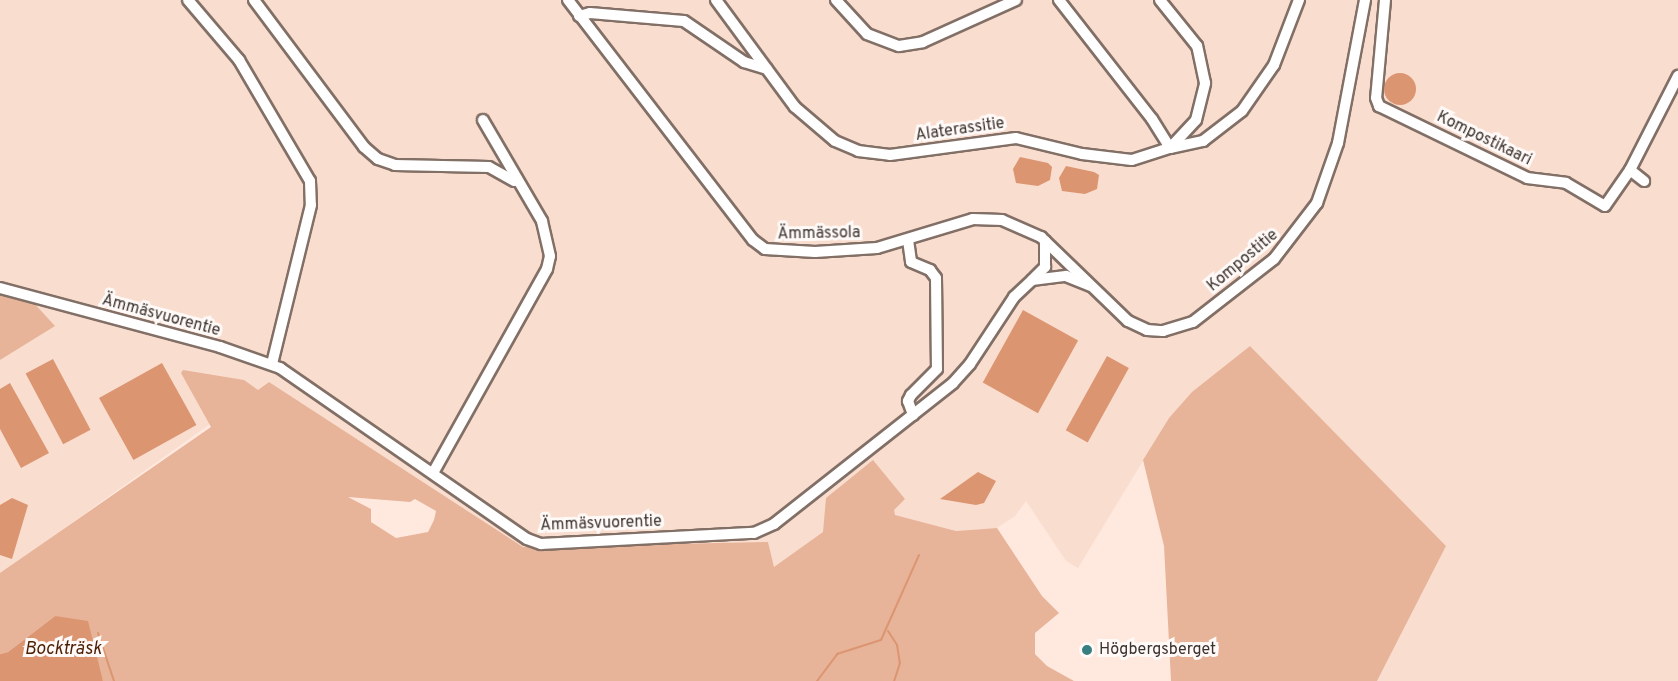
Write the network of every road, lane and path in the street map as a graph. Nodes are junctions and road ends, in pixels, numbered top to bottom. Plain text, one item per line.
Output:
1 (188, 0) edge
2 (254, 0) edge
3 (568, 0) edge
4 (716, 0) edge
5 (836, 0) edge
6 (1016, 0) edge
7 (1059, 0) edge
8 (1160, 0) edge
9 (1299, 0) edge
10 (1365, 0) edge
11 (1385, 0) edge
12 (579, 16) junction
13 (767, 69) junction
14 (1678, 76) edge
15 (483, 120) dead end
16 (1170, 148) junction
17 (1630, 170) junction
18 (1644, 181) dead end
19 (521, 187) junction
20 (908, 240) junction
21 (1045, 241) junction
22 (1032, 280) junction
23 (1091, 286) junction
24 (0, 288) edge
25 (272, 364) junction
26 (913, 415) junction
27 (433, 473) junction

1 - 25 street
2 - 19 street
3 - 12 street, Ämmässola
4 - 13 street, Alaterassitie
5 - 6 street
7 - 16 street
8 - 16 street, Alaterassitie
9 - 16 street
10 - 23 street, Kompostitie
11 - 17 street, Kompostikaari
12 - 13 street
12 - 20 street, Ämmässola
13 - 16 street, Alaterassitie
14 - 17 street, Kompostikaari
15 - 19 street
17 - 18 street
19 - 27 street
20 - 21 street, Ämmässola
20 - 26 street
21 - 22 street, Ämmäsvuorentie
21 - 23 street, Ämmässola
22 - 23 street
22 - 26 street, Ämmäsvuorentie
24 - 25 street, Ämmäsvuorentie
25 - 27 street, Ämmäsvuorentie
26 - 27 street, Ämmäsvuorentie

